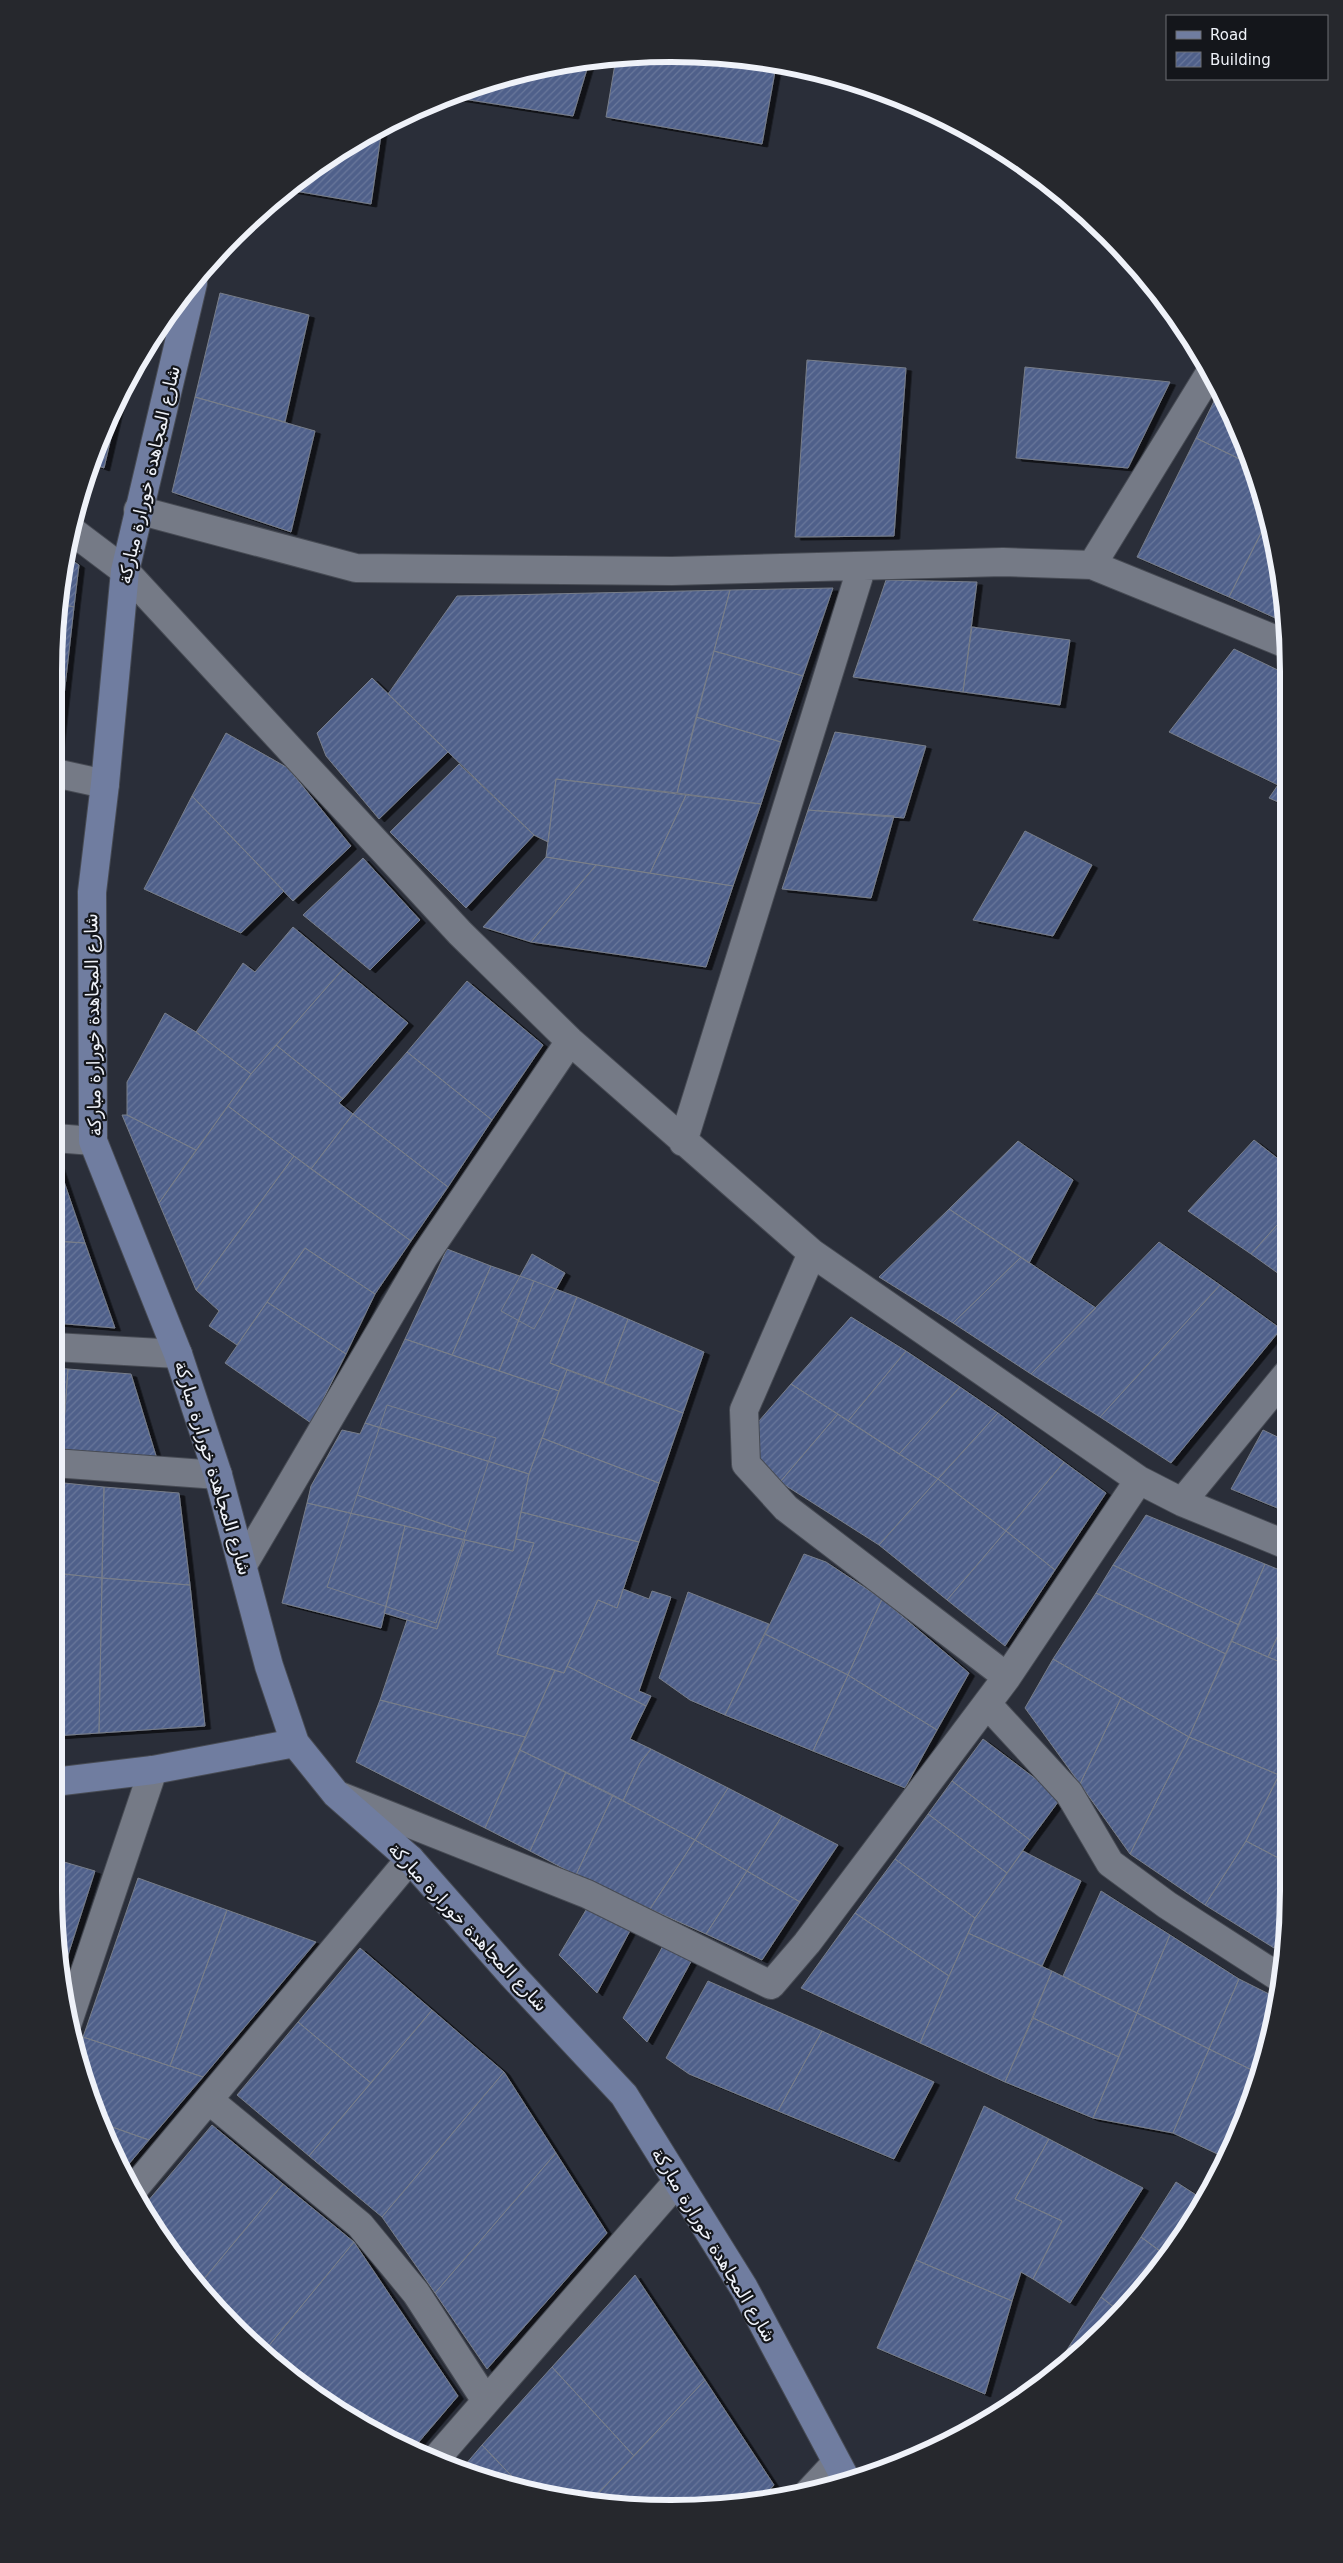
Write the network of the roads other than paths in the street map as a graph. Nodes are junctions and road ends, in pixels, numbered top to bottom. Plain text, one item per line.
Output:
1 (189, 300) edge
2 (1206, 380) edge
3 (138, 510) junction
4 (78, 536) edge
5 (1092, 565) junction
6 (862, 566) junction
7 (124, 571) junction
8 (1279, 641) edge
9 (62, 775) edge
10 (105, 784) junction
11 (570, 1041) junction
12 (62, 1139) edge
13 (93, 1141) junction
14 (683, 1142) junction
15 (812, 1253) junction
16 (62, 1347) edge
17 (178, 1354) junction
18 (1280, 1382) edge
19 (62, 1464) edge
20 (218, 1476) junction
21 (1139, 1480) junction
22 (1182, 1502) junction
23 (1280, 1542) edge
24 (243, 1565) junction
25 (1007, 1677) junction
26 (987, 1704) junction
27 (295, 1743) junction
28 (153, 1770) junction
29 (62, 1781) edge
30 (336, 1794) junction
31 (410, 1859) junction
32 (1274, 1974) edge
33 (73, 2006) edge
34 (210, 2101) junction
35 (677, 2182) junction
36 (138, 2184) edge
37 (486, 2401) junction
38 (440, 2455) edge
39 (842, 2473) edge
40 (831, 2479) edge

1 - 3 street, شارع المجاهدة خورارة مباركة
2 - 5 street
3 - 6 street
3 - 7 street, شارع المجاهدة خورارة مباركة
4 - 7 street
5 - 6 street
5 - 8 street
6 - 14 street
7 - 10 street, شارع المجاهدة خورارة مباركة
7 - 11 street
9 - 10 street
10 - 13 street, شارع المجاهدة خورارة مباركة
11 - 14 street
11 - 24 street
12 - 13 street
13 - 17 street, شارع المجاهدة خورارة مباركة
14 - 15 street
15 - 21 street
15 - 25 street
16 - 17 street
17 - 20 street, شارع المجاهدة خورارة مباركة
18 - 22 street
19 - 20 street
20 - 24 street, شارع المجاهدة خورارة مباركة
21 - 22 street
21 - 25 street
22 - 23 street
24 - 27 street, شارع المجاهدة خورارة مباركة
25 - 26 street
26 - 30 street
26 - 32 street
27 - 28 street
27 - 30 street, شارع المجاهدة خورارة مباركة
28 - 29 street
28 - 33 street
30 - 31 street, شارع المجاهدة خورارة مباركة
31 - 34 street
31 - 35 street, شارع المجاهدة خورارة مباركة
34 - 36 street
34 - 37 street
35 - 37 street
35 - 39 street, شارع المجاهدة خورارة مباركة
37 - 38 street
39 - 40 street

